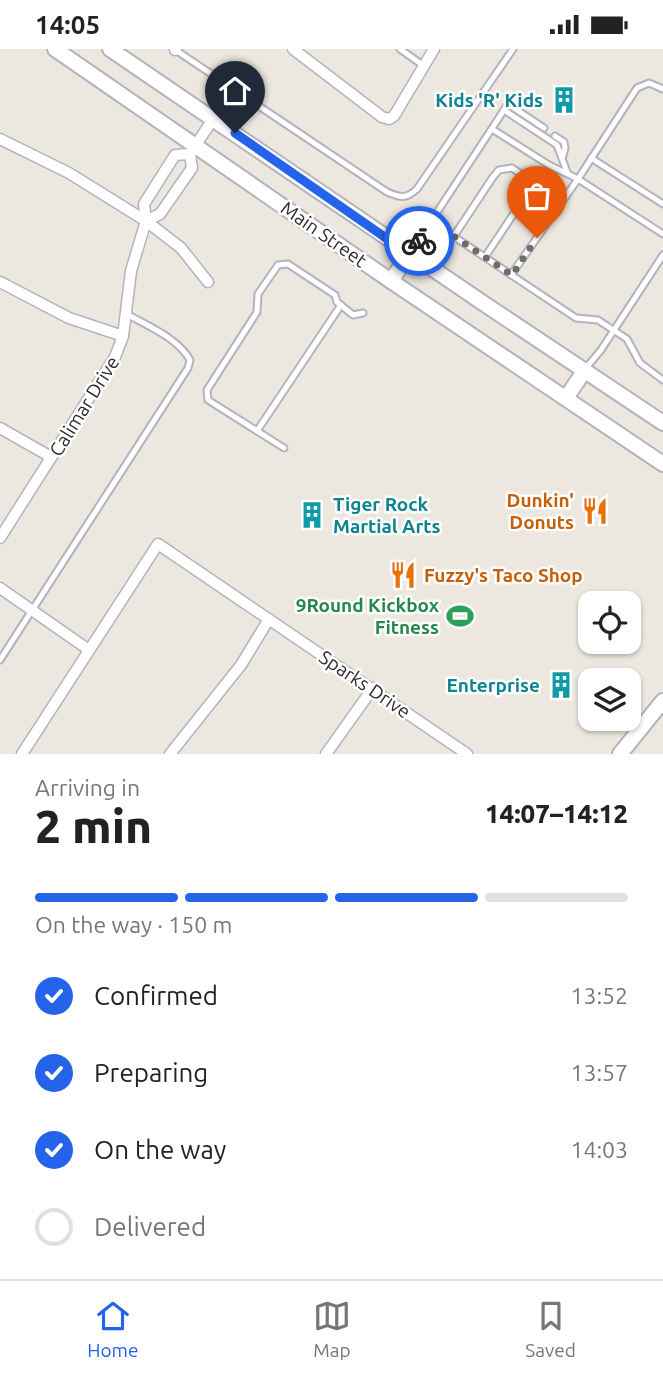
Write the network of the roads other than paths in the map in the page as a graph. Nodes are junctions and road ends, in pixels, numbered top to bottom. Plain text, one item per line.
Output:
1 (55, 49) edge
2 (110, 49) edge
3 (175, 49) edge
4 (293, 49) edge
5 (400, 49) edge
6 (434, 49) edge
7 (513, 49) edge
8 (424, 66) junction
9 (663, 89) edge
10 (504, 110) junction
11 (214, 118) junction
12 (544, 128) dead end
13 (492, 129) junction
14 (555, 136) dead end
15 (0, 139) edge
16 (193, 150) junction
17 (563, 156) junction
18 (591, 158) junction
19 (567, 172) junction
20 (578, 179) junction
21 (534, 183) junction
22 (562, 201) junction
23 (663, 204) edge
24 (146, 221) junction
25 (432, 222) junction
26 (663, 235) edge
27 (454, 236) junction
28 (409, 254) junction
29 (663, 255) edge
30 (485, 257) junction
31 (661, 264) edge
32 (512, 275) junction
33 (391, 281) junction
34 (0, 282) edge
35 (208, 282) dead end
36 (341, 305) junction
37 (125, 313) junction
38 (363, 313) dead end
39 (613, 331) junction
40 (122, 336) junction
41 (584, 370) junction
42 (663, 380) edge
43 (566, 398) junction
44 (663, 423) edge
45 (0, 428) edge
46 (257, 431) junction
47 (284, 448) dead end
48 (51, 457) junction
49 (663, 464) edge
50 (0, 537) edge
51 (0, 588) edge
52 (31, 610) junction
53 (269, 619) junction
54 (89, 650) junction
55 (0, 660) edge
56 (373, 688) junction
57 (660, 710) edge
58 (22, 754) edge
59 (170, 754) edge
60 (326, 754) edge
61 (467, 754) edge
62 (620, 754) edge

1 - 16 main road, Main Street
2 - 11 main road, Main Street
3 - 7 lane
4 - 8 street
5 - 8 lane
6 - 8 street
9 - 18 lane
10 - 12 lane
10 - 13 lane
10 - 17 lane
11 - 16 street, Calimar Drive
11 - 28 main road, Main Street
13 - 19 lane
13 - 25 lane
14 - 17 lane
15 - 24 street
16 - 24 street, Calimar Drive
16 - 24 street, Calimar Drive
16 - 33 main road, Main Street
17 - 19 lane
18 - 20 lane
18 - 23 lane
19 - 20 lane
20 - 22 lane
20 - 26 lane
21 - 22 lane
21 - 27 lane
21 - 30 lane
22 - 32 lane
24 - 35 street
24 - 37 street, Calimar Drive
25 - 27 lane
25 - 28 lane
27 - 30 lane
28 - 33 main road
28 - 41 main road, Main Street
29 - 31 lane
30 - 32 lane
31 - 39 lane
32 - 39 lane
33 - 43 main road, Main Street
34 - 40 street
36 - 38 lane
36 - 46 lane
36 - 46 lane
37 - 40 street, Calimar Drive
37 - 52 lane
39 - 41 lane
39 - 42 lane
40 - 48 street, Calimar Drive
41 - 43 main road
41 - 44 main road, Main Street
43 - 49 main road, Main Street
45 - 48 street
46 - 47 lane
48 - 50 street, Calimar Drive
51 - 52 street
52 - 54 street
52 - 55 lane
53 - 54 street, Sparks Drive
53 - 56 street, Sparks Drive
53 - 59 street
54 - 58 street
56 - 60 street
56 - 61 street, Sparks Drive
57 - 62 main road

